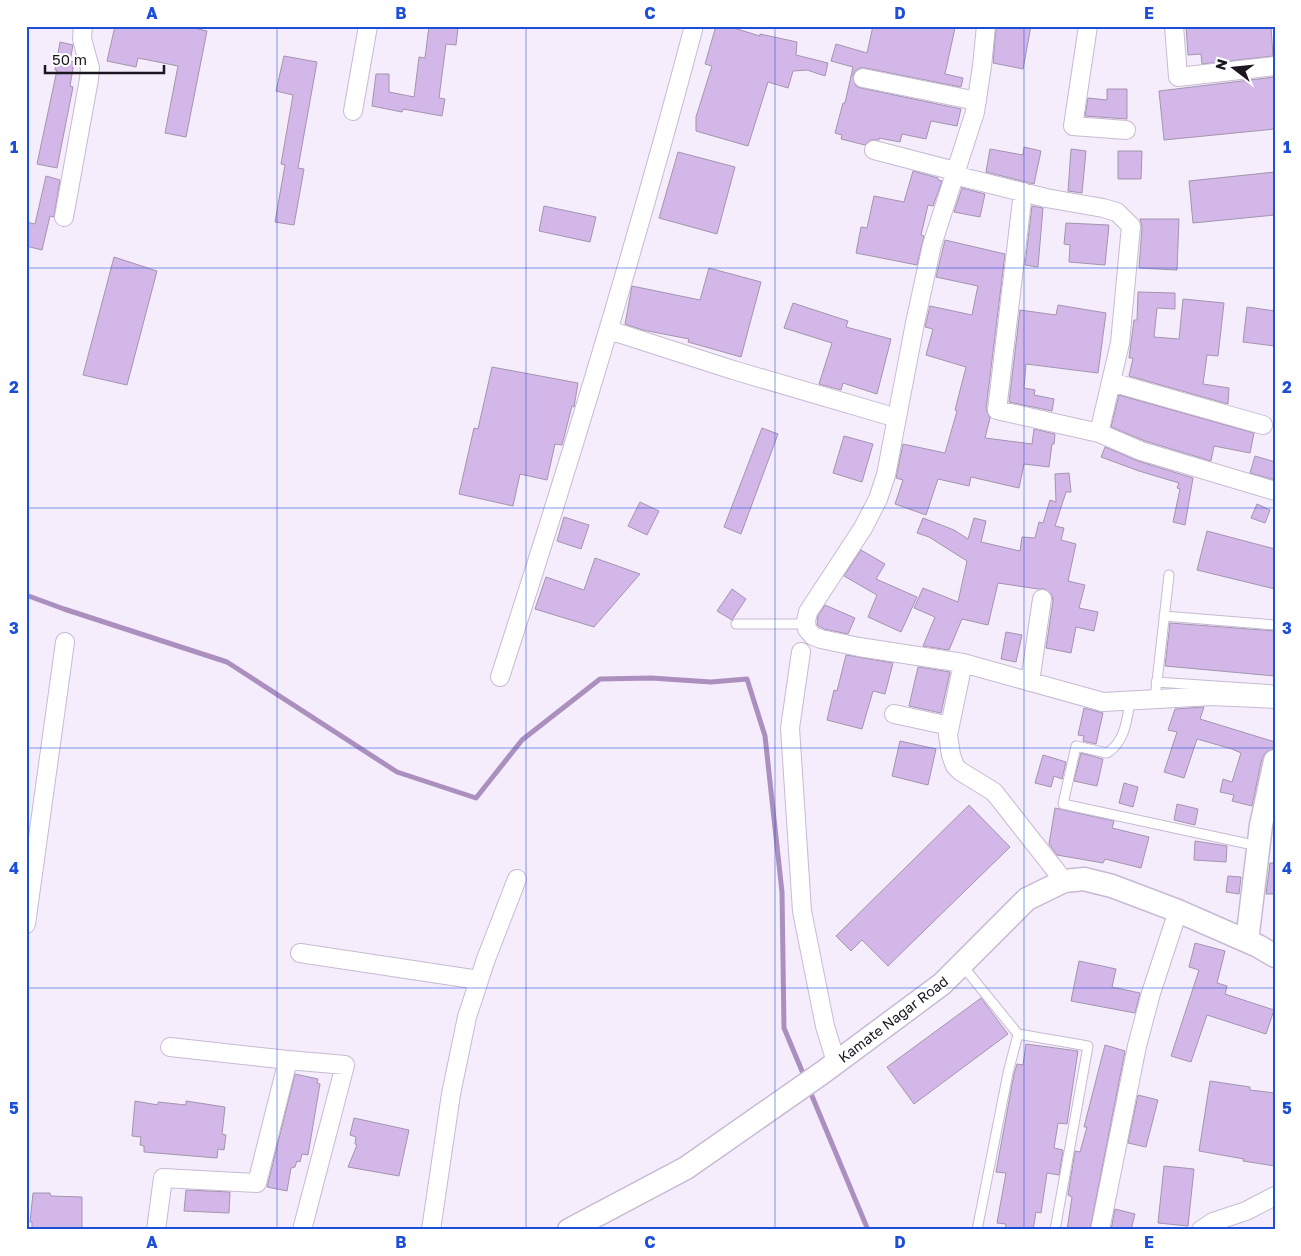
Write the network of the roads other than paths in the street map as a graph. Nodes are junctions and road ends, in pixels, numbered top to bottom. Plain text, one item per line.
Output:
1 (84, 26) edge
2 (368, 26) edge
3 (694, 26) edge
4 (985, 26) edge
5 (1088, 26) edge
6 (1174, 26) edge
7 (1275, 66) edge
8 (863, 78) dead end
9 (977, 102) junction
10 (353, 111) dead end
11 (1126, 130) dead end
12 (874, 150) dead end
13 (955, 173) junction
14 (1023, 192) junction
15 (64, 217) dead end
16 (609, 330) junction
17 (1111, 382) junction
18 (898, 418) junction
19 (1262, 425) dead end
20 (1099, 433) junction
21 (1275, 491) edge
22 (1169, 575) dead end
23 (1042, 599) dead end
24 (1164, 616) junction
25 (806, 621) junction
26 (736, 624) dead end
27 (1275, 625) edge
28 (65, 642) dead end
29 (801, 652) dead end
30 (963, 663) junction
31 (500, 677) dead end
32 (1030, 682) junction
33 (1275, 690) edge
34 (1156, 691) junction
35 (1275, 699) edge
36 (1130, 701) junction
37 (894, 714) dead end
38 (950, 726) junction
39 (1275, 761) edge
40 (1258, 846) junction
41 (517, 879) dead end
42 (1064, 881) junction
43 (1178, 911) junction
44 (26, 924) edge
45 (1247, 941) junction
46 (300, 953) dead end
47 (1275, 956) edge
48 (962, 964) junction
49 (479, 980) junction
50 (1018, 1034) junction
51 (170, 1048) dead end
52 (288, 1060) junction
53 (836, 1062) junction
54 (1275, 1196) edge
55 (156, 1230) edge
56 (302, 1230) edge
57 (431, 1230) edge
58 (569, 1230) edge
59 (977, 1230) edge
60 (1055, 1230) edge
61 (1100, 1230) edge
62 (1201, 1230) edge

1 - 15 street
2 - 10 street
3 - 16 street
4 - 9 street
5 - 11 street
6 - 7 street
8 - 9 street
9 - 13 street
12 - 13 street
13 - 14 street
13 - 18 street
14 - 17 street
14 - 20 street
16 - 18 street
16 - 31 street
17 - 19 street
17 - 20 street
18 - 25 street
20 - 21 street
22 - 24 lane
23 - 32 street
24 - 27 lane
24 - 34 lane
25 - 26 lane
25 - 30 street
28 - 44 street
29 - 53 street
30 - 32 street
30 - 38 street
32 - 36 street
33 - 34 lane
34 - 35 street
34 - 36 street
36 - 40 lane
37 - 38 street
38 - 42 street
39 - 40 street
40 - 45 street
41 - 49 street
42 - 43 street, Kamate Nagar Road
42 - 48 street, Kamate Nagar Road
43 - 45 street, Kamate Nagar Road
43 - 61 street
45 - 47 street, Kamate Nagar Road
46 - 49 street
48 - 50 lane
48 - 53 street, Kamate Nagar Road
49 - 57 street
50 - 59 lane
50 - 60 lane
51 - 52 street
52 - 55 street
52 - 56 street
53 - 58 street, Kamate Nagar Road
54 - 62 street

